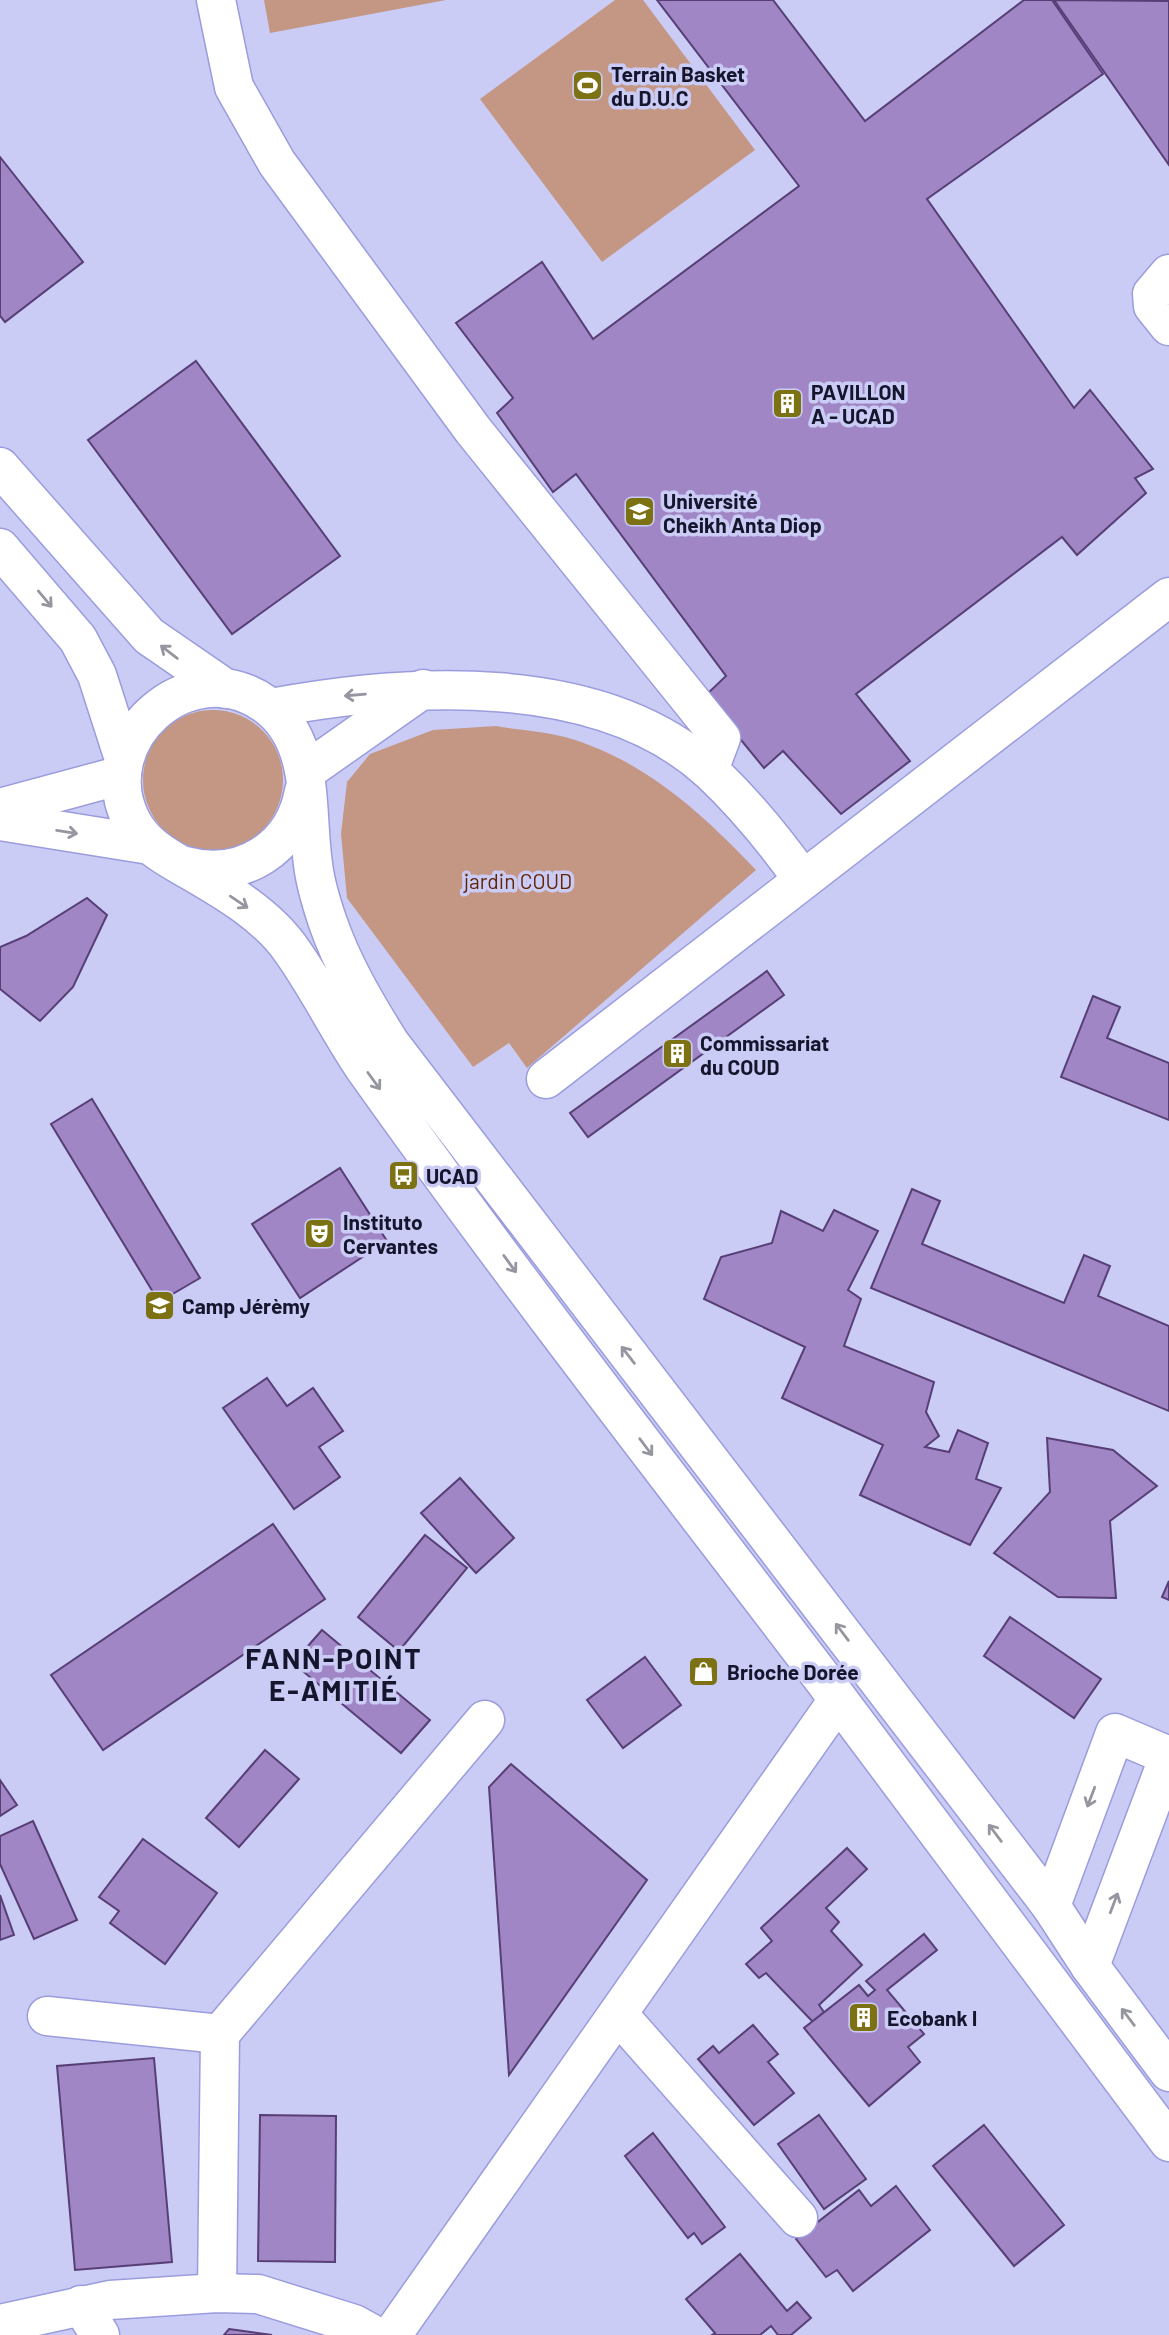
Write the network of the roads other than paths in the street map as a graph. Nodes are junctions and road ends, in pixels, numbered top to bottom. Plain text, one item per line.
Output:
1 (216, 0) edge
2 (1169, 274) edge
3 (1169, 327) edge
4 (0, 467) edge
5 (0, 548) edge
6 (1169, 597) edge
7 (226, 689) junction
8 (423, 689) junction
9 (271, 708) junction
10 (123, 767) junction
11 (709, 770) junction
12 (305, 780) junction
13 (0, 808) edge
14 (0, 821) edge
15 (149, 845) junction
16 (181, 865) junction
17 (803, 880) junction
18 (547, 1079) dead end
19 (838, 1700) junction
20 (485, 1720) dead end
21 (1169, 1756) edge
22 (1051, 1906) junction
23 (1090, 1966) junction
24 (618, 2014) junction
25 (47, 2016) dead end
26 (220, 2034) junction
27 (1169, 2071) edge
28 (1169, 2141) edge
29 (798, 2218) dead end
30 (217, 2293) junction
31 (91, 2320) edge
32 (0, 2324) edge
33 (374, 2335) edge
34 (392, 2335) edge

1 - 11 main road
2 - 3 main road
7 -> 4 main road
5 -> 10 main road
6 - 17 main road
7 - 9 main road
7 - 10 main road
8 -> 9 main road
8 - 11 main road
8 - 12 main road
9 - 12 main road
10 - 13 main road
10 - 15 main road
11 - 17 main road
12 - 16 main road
22 -> 12 main road
14 -> 15 main road
15 - 16 main road
16 -> 19 main road
17 - 18 main road
19 - 24 main road
19 - 28 main road
20 - 26 main road
21 -> 22 main road
23 -> 21 main road
22 - 23 main road
27 -> 23 main road
24 - 29 main road
24 - 34 main road
25 - 26 main road
26 - 30 main road
30 - 31 main road
30 - 33 main road
31 - 32 main road

